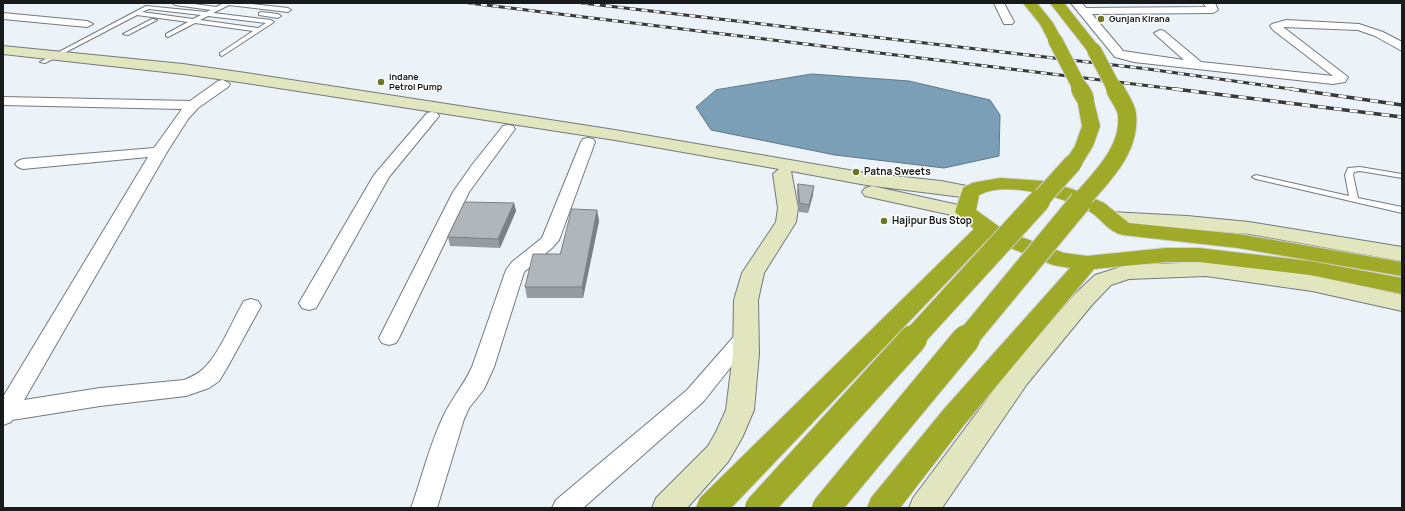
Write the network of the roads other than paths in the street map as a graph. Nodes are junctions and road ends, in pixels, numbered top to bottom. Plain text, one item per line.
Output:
1 (175, 3) edge
2 (999, 3) edge
3 (1030, 3) edge
4 (1057, 3) edge
5 (1208, 3) edge
6 (150, 5) edge
7 (1080, 7) edge
8 (217, 9) junction
9 (288, 10) dead end
10 (135, 13) junction
11 (207, 14) junction
12 (3, 16) edge
13 (278, 16) dead end
14 (128, 17) junction
15 (154, 20) junction
16 (196, 21) junction
17 (1008, 22) dead end
18 (87, 24) dead end
19 (258, 30) junction
20 (162, 33) dead end
21 (1160, 33) dead end
22 (126, 34) dead end
23 (168, 35) dead end
24 (1402, 47) edge
25 (3, 50) edge
26 (222, 54) dead end
27 (3, 57) edge
28 (49, 59) junction
29 (1197, 65) junction
30 (223, 84) junction
31 (327, 95) junction
32 (3, 101) edge
33 (193, 105) junction
34 (432, 116) junction
35 (508, 129) junction
36 (588, 142) junction
37 (159, 152) junction
38 (23, 164) dead end
39 (783, 174) junction
40 (1402, 176) edge
41 (1256, 177) dead end
42 (970, 192) junction
43 (1354, 199) junction
44 (1402, 210) edge
45 (965, 212) junction
46 (1117, 223) junction
47 (987, 228) junction
48 (1402, 254) edge
49 (1096, 262) junction
50 (1197, 262) junction
51 (1402, 269) edge
52 (1370, 270) junction
53 (1402, 286) edge
54 (309, 303) dead end
55 (1402, 303) edge
56 (251, 306) dead end
57 (389, 338) dead end
58 (744, 338) junction
59 (4, 414) edge
60 (424, 508) edge
61 (565, 508) edge
62 (667, 508) edge
63 (711, 508) edge
64 (759, 508) edge
65 (826, 508) edge
66 (882, 508) edge
67 (924, 508) edge

1 - 8 lane
2 - 17 street
3 - 64 highway, bridge
4 - 65 highway, bridge
5 - 7 street
6 - 10 lane
6 - 11 lane
7 - 29 street
8 - 9 lane
8 - 11 lane
8 - 13 lane
10 - 14 lane
10 - 16 lane
11 - 16 lane
11 - 19 lane
12 - 18 street
14 - 15 lane
14 - 28 lane
15 - 20 lane
15 - 22 lane
16 - 19 lane
16 - 23 lane
19 - 26 lane
21 - 29 street
24 - 29 street
25 - 28 main road
27 - 28 main road
28 - 30 main road
28 - 31 main road
30 - 31 main road
30 - 33 street
31 - 34 main road
31 - 42 main road
32 - 33 street
33 - 37 street
34 - 35 main road
34 - 54 street
35 - 36 main road
35 - 57 street
36 - 39 main road
36 - 60 street
37 - 38 street
37 - 59 street
39 - 45 main road
39 - 58 main road
40 - 43 lane
41 - 43 lane
42 - 45 highway
42 - 46 highway
43 - 44 lane
45 - 47 highway
46 - 48 main road
46 - 49 highway
46 - 52 highway
47 - 49 highway
47 - 63 highway
49 - 50 highway
49 - 66 highway
50 - 52 highway
50 - 55 main road
50 - 67 main road
51 - 52 highway
52 - 53 highway
56 - 59 street
58 - 61 street
58 - 62 main road

